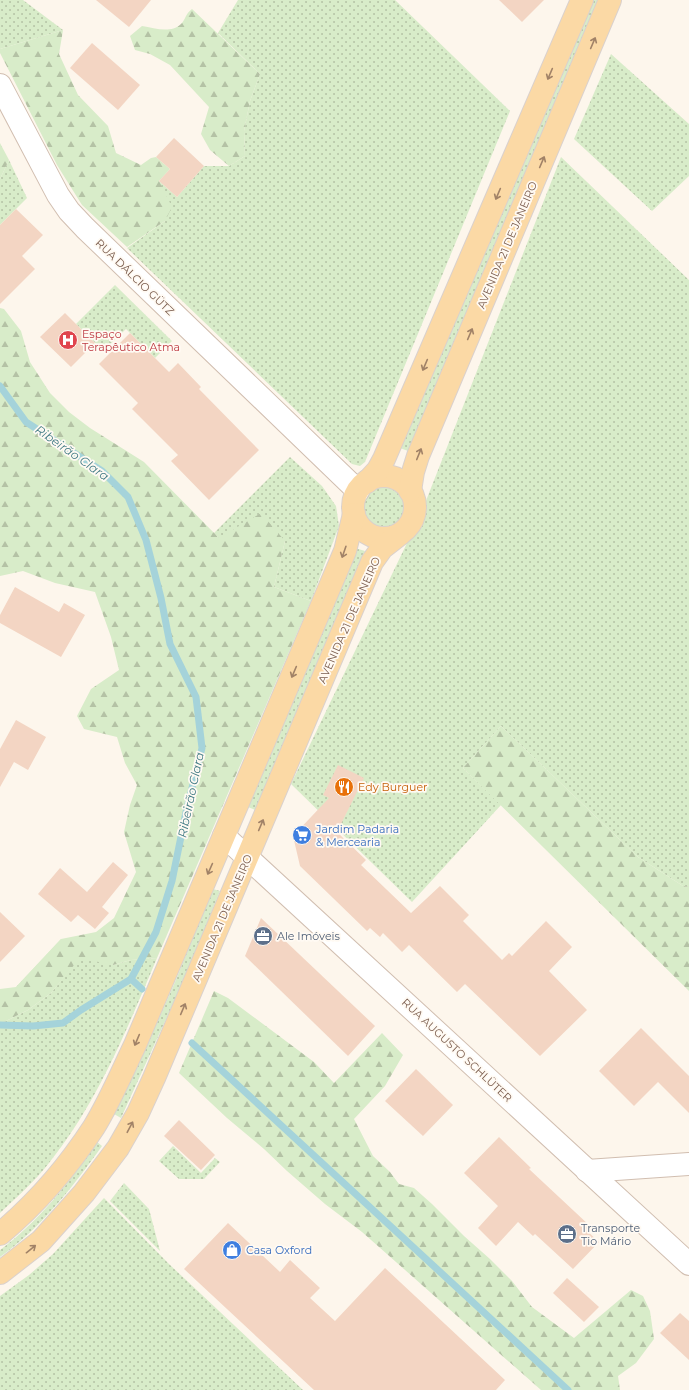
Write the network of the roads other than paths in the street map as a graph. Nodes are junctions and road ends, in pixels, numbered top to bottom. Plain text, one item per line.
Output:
1 (582, 0) edge
2 (610, 0) edge
3 (0, 85) edge
4 (363, 486) junction
5 (410, 491) junction
6 (354, 514) junction
7 (400, 534) junction
8 (224, 836) junction
9 (248, 857) junction
10 (95, 1125) junction
11 (118, 1148) junction
12 (689, 1164) edge
13 (587, 1171) junction
14 (0, 1234) edge
15 (689, 1264) edge
16 (0, 1273) edge

1 -> 4 main road
5 -> 2 main road, AVENIDA 21 DE JANEIRO
3 - 4 street, RUA DÁLCIO GÜTZ
4 - 5 main road
4 - 6 main road
5 - 7 main road
6 - 7 main road
6 -> 8 main road
9 -> 7 main road, AVENIDA 21 DE JANEIRO
8 - 9 street, RUA AUGUSTO SCHLÜTER
8 -> 10 main road
11 -> 9 main road, AVENIDA 21 DE JANEIRO
9 - 13 street, RUA AUGUSTO SCHLÜTER
10 - 11 main road
10 - 14 main road
16 -> 11 main road, AVENIDA 21 DE JANEIRO
12 - 13 street
13 - 15 street, RUA AUGUSTO SCHLÜTER

